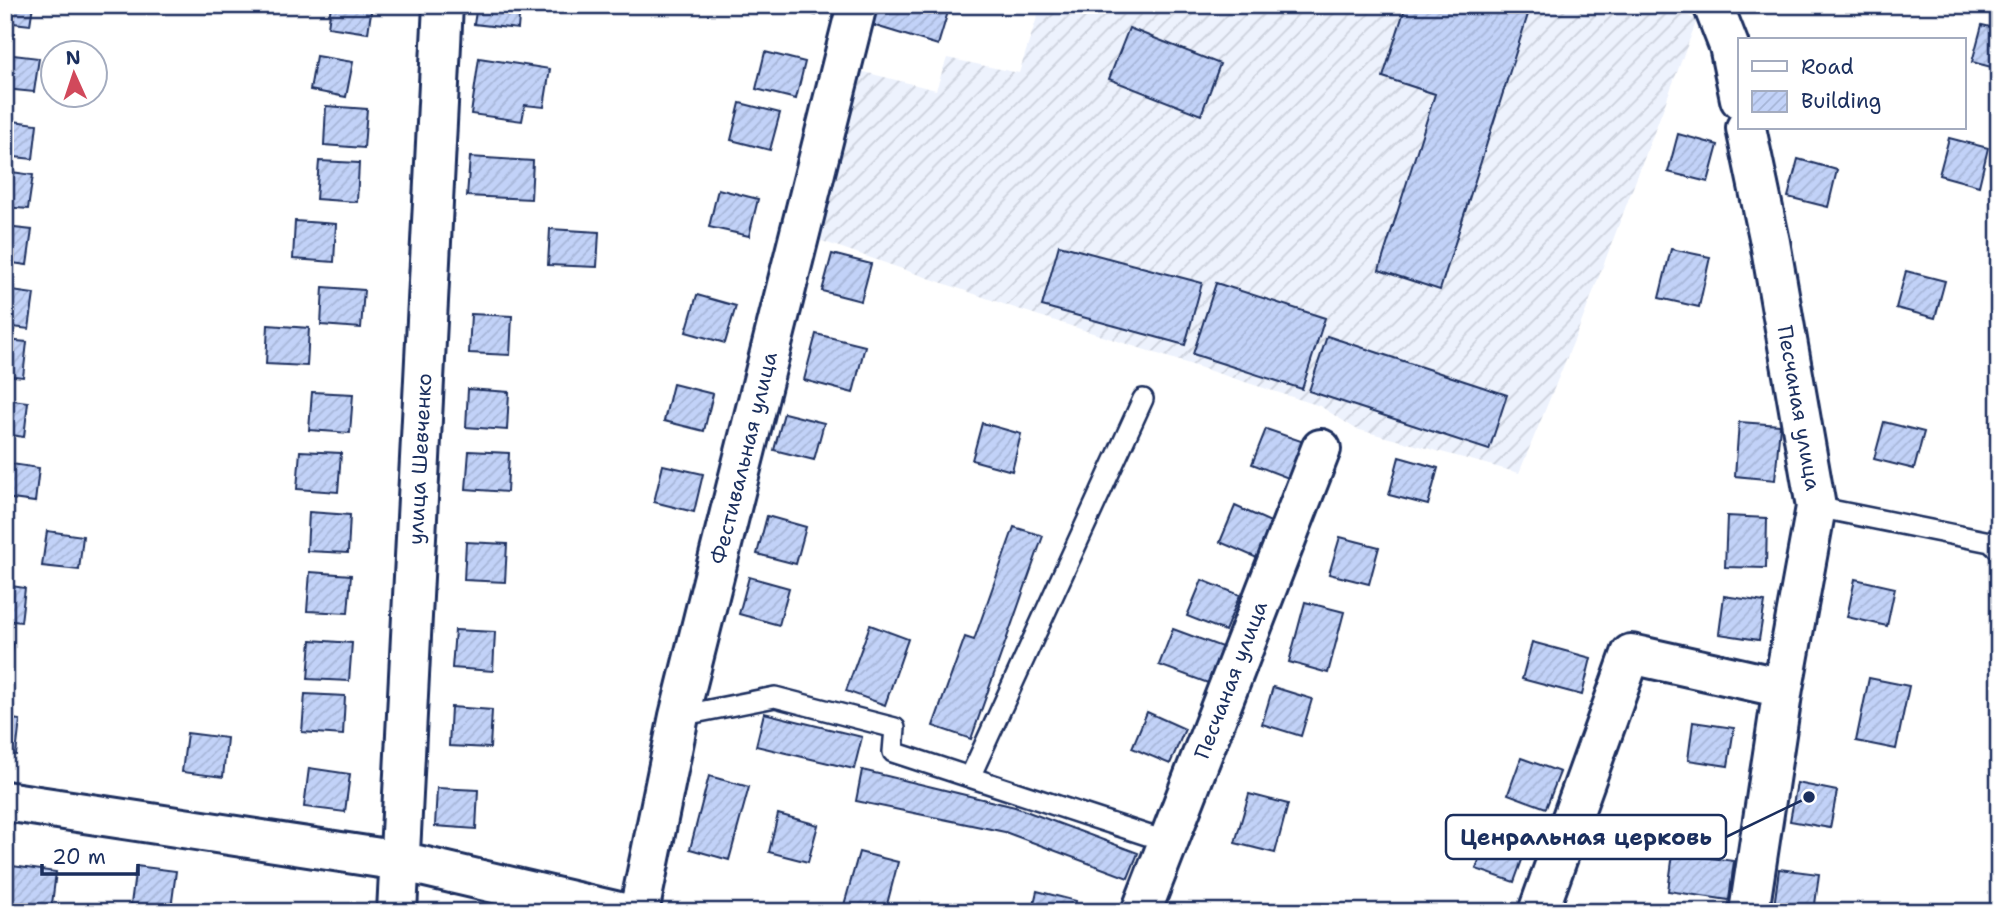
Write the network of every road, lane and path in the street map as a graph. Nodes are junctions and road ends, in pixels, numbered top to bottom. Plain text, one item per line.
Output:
1 (443, 5) edge
2 (857, 5) edge
3 (1713, 5) edge
4 (1738, 90) edge
5 (1746, 130) edge
6 (1143, 399) dead end
7 (1321, 449) dead end
8 (1816, 507) junction
9 (1999, 550) edge
10 (1783, 688) junction
11 (679, 716) junction
12 (970, 777) junction
13 (5, 801) edge
14 (1168, 842) junction
15 (400, 861) junction
16 (397, 912) edge
17 (619, 912) edge
18 (639, 912) edge
19 (1141, 912) edge
20 (1538, 912) edge
21 (1749, 912) edge

1 - 15 street, улица Шевченко
2 - 11 street, Фестивальная улица
3 - 4 street
5 - 8 street, Песчаная улица
6 - 12 lane
7 - 14 street, Песчаная улица
8 - 9 lane
8 - 10 street, Песчаная улица
10 - 20 street
10 - 21 street, Песчаная улица
11 - 12 lane
11 - 18 street, Фестивальная улица
12 - 14 lane
13 - 15 street
14 - 19 street, Песчаная улица
15 - 16 street, улица Шевченко
15 - 17 street

